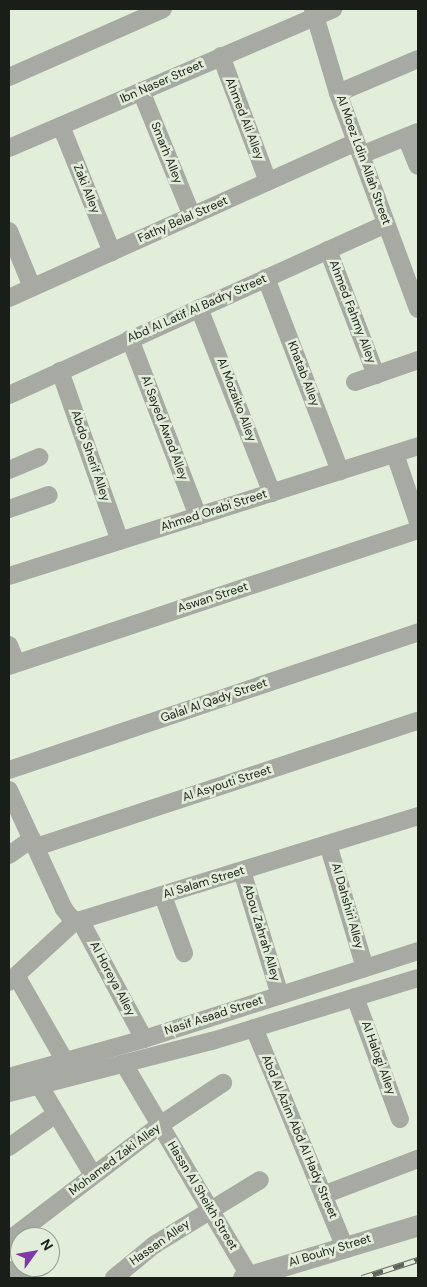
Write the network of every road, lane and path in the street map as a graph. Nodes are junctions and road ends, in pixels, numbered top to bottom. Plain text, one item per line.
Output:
1 (164, 9) edge
2 (334, 9) edge
3 (314, 12) edge
4 (221, 56) junction
5 (418, 59) edge
6 (9, 77) edge
7 (141, 91) junction
8 (338, 93) junction
9 (61, 126) junction
10 (412, 134) edge
11 (9, 148) edge
12 (359, 149) junction
13 (418, 166) edge
14 (268, 182) junction
15 (192, 216) junction
16 (386, 224) junction
17 (9, 231) edge
18 (328, 250) junction
19 (112, 252) junction
20 (412, 277) edge
21 (266, 278) junction
22 (32, 287) junction
23 (9, 298) edge
24 (200, 308) junction
25 (418, 309) edge
26 (130, 339) junction
27 (418, 360) edge
28 (60, 371) junction
29 (376, 375) junction
30 (355, 382) dead end
31 (9, 395) edge
32 (418, 446) edge
33 (395, 454) junction
34 (39, 457) dead end
35 (9, 470) edge
36 (340, 471) junction
37 (272, 493) junction
38 (50, 495) dead end
39 (9, 509) edge
40 (198, 516) junction
41 (418, 522) edge
42 (418, 530) edge
43 (120, 541) junction
44 (9, 576) edge
45 (418, 632) edge
46 (9, 646) edge
47 (12, 664) edge
48 (418, 721) edge
49 (9, 770) edge
50 (9, 791) edge
51 (418, 816) edge
52 (34, 843) junction
53 (328, 844) junction
54 (9, 855) edge
55 (242, 871) junction
56 (163, 896) junction
57 (77, 921) junction
58 (418, 950) edge
59 (184, 953) dead end
60 (365, 968) junction
61 (418, 978) edge
62 (13, 979) edge
63 (280, 995) junction
64 (356, 997) junction
65 (254, 1028) junction
66 (144, 1039) junction
67 (65, 1061) junction
68 (124, 1064) junction
69 (9, 1078) edge
70 (223, 1083) dead end
71 (39, 1085) junction
72 (9, 1093) edge
73 (56, 1114) junction
74 (400, 1119) dead end
75 (160, 1125) junction
76 (9, 1147) edge
77 (418, 1159) edge
78 (93, 1175) junction
79 (260, 1180) dead end
80 (323, 1195) junction
81 (210, 1210) junction
82 (418, 1225) edge
83 (9, 1240) edge
84 (344, 1245) junction
85 (9, 1271) edge
86 (246, 1277) edge
87 (20, 1278) edge
88 (114, 1278) edge

1 - 6 street
2 - 3 street, Ibn Naser Street
3 - 4 street, Ibn Naser Street
3 - 8 street, Al Moez Ldin Allah Street
4 - 7 street, Ibn Naser Street
4 - 14 street, Ahmed Ali Alley
5 - 8 street
7 - 9 street, Ibn Naser Street
7 - 15 street, Smarh Alley
8 - 12 street, Al Moez Ldin Allah Street
9 - 11 street, Ibn Naser Street
9 - 19 street, Zaki Alley
10 - 12 street, Fathy Belal Street
10 - 13 street
12 - 14 street, Fathy Belal Street
12 - 16 street, Al Moez Ldin Allah Street
14 - 15 street, Fathy Belal Street
15 - 19 street, Fathy Belal Street
16 - 18 street, Abd Al Latif Al Badry Street
16 - 20 street, Al Moez Ldin Allah Street
17 - 22 street
18 - 21 street, Abd Al Latif Al Badry Street
18 - 29 street, Ahmed Fahmy Alley
19 - 22 street, Fathy Belal Street
20 - 25 street, Al Moez Ldin Allah Street
21 - 24 street, Abd Al Latif Al Badry Street
21 - 36 street, Khatab Alley
22 - 23 street, Fathy Belal Street
24 - 26 street, Abd Al Latif Al Badry Street
24 - 37 street, Al Mozaiko Alley
26 - 28 street, Abd Al Latif Al Badry Street
26 - 40 street, Al Sayed Awad Alley
27 - 29 street
28 - 31 street, Abd Al Latif Al Badry Street
28 - 43 street, Abdo Sherif Alley
29 - 30 street
32 - 33 street, Ahmed Orabi Street
33 - 36 street, Ahmed Orabi Street
33 - 41 street
34 - 35 street
36 - 37 street, Ahmed Orabi Street
37 - 40 street, Ahmed Orabi Street
38 - 39 street
40 - 43 street, Ahmed Orabi Street
42 - 47 street, Aswan Street
43 - 44 street, Ahmed Orabi Street
45 - 49 street, Galal Al Qady Street
46 - 47 street
48 - 52 street, Al Asyouti Street
50 - 52 street, Al Horeya Alley
51 - 53 street, Al Salam Street
52 - 54 street, Al Asyouti Street
52 - 57 street, Al Horeya Alley
53 - 55 street, Al Salam Street
53 - 60 street, Al Dahshiri Alley
55 - 56 street, Al Salam Street
55 - 63 street, Abou Zahrah Alley
56 - 57 street, Al Salam Street
56 - 59 street
57 - 62 street, Al Salam Street
57 - 66 street, Al Horeya Alley
58 - 60 street, Nasif Asaad Street
60 - 63 street, Nasif Asaad Street
61 - 64 street, Nasif Asaad Street
62 - 67 street
63 - 66 street, Nasif Asaad Street
64 - 65 street, Nasif Asaad Street
64 - 74 street, Al Halogi Alley
65 - 68 street, Nasif Asaad Street
65 - 80 street, Abd Al Azim Abd Al Hady Street
66 - 67 street, Nasif Asaad Street
67 - 69 street, Nasif Asaad Street
68 - 71 street, Nasif Asaad Street
68 - 75 street, Hassn Al Sheikh Street
70 - 75 street, Mohamed Zaki Alley
71 - 72 street, Nasif Asaad Street
71 - 73 street
73 - 76 street
73 - 78 street
75 - 78 street, Mohamed Zaki Alley
75 - 81 street, Hassn Al Sheikh Street
77 - 80 street
78 - 83 street, Mohamed Zaki Alley
79 - 81 street, Hassan Alley
80 - 84 street, Abd Al Azim Abd Al Hady Street
81 - 86 street, Hassn Al Sheikh Street
81 - 88 street, Hassan Alley
82 - 84 street, Al Bouhy Street
84 - 86 street, Al Bouhy Street
85 - 87 street

